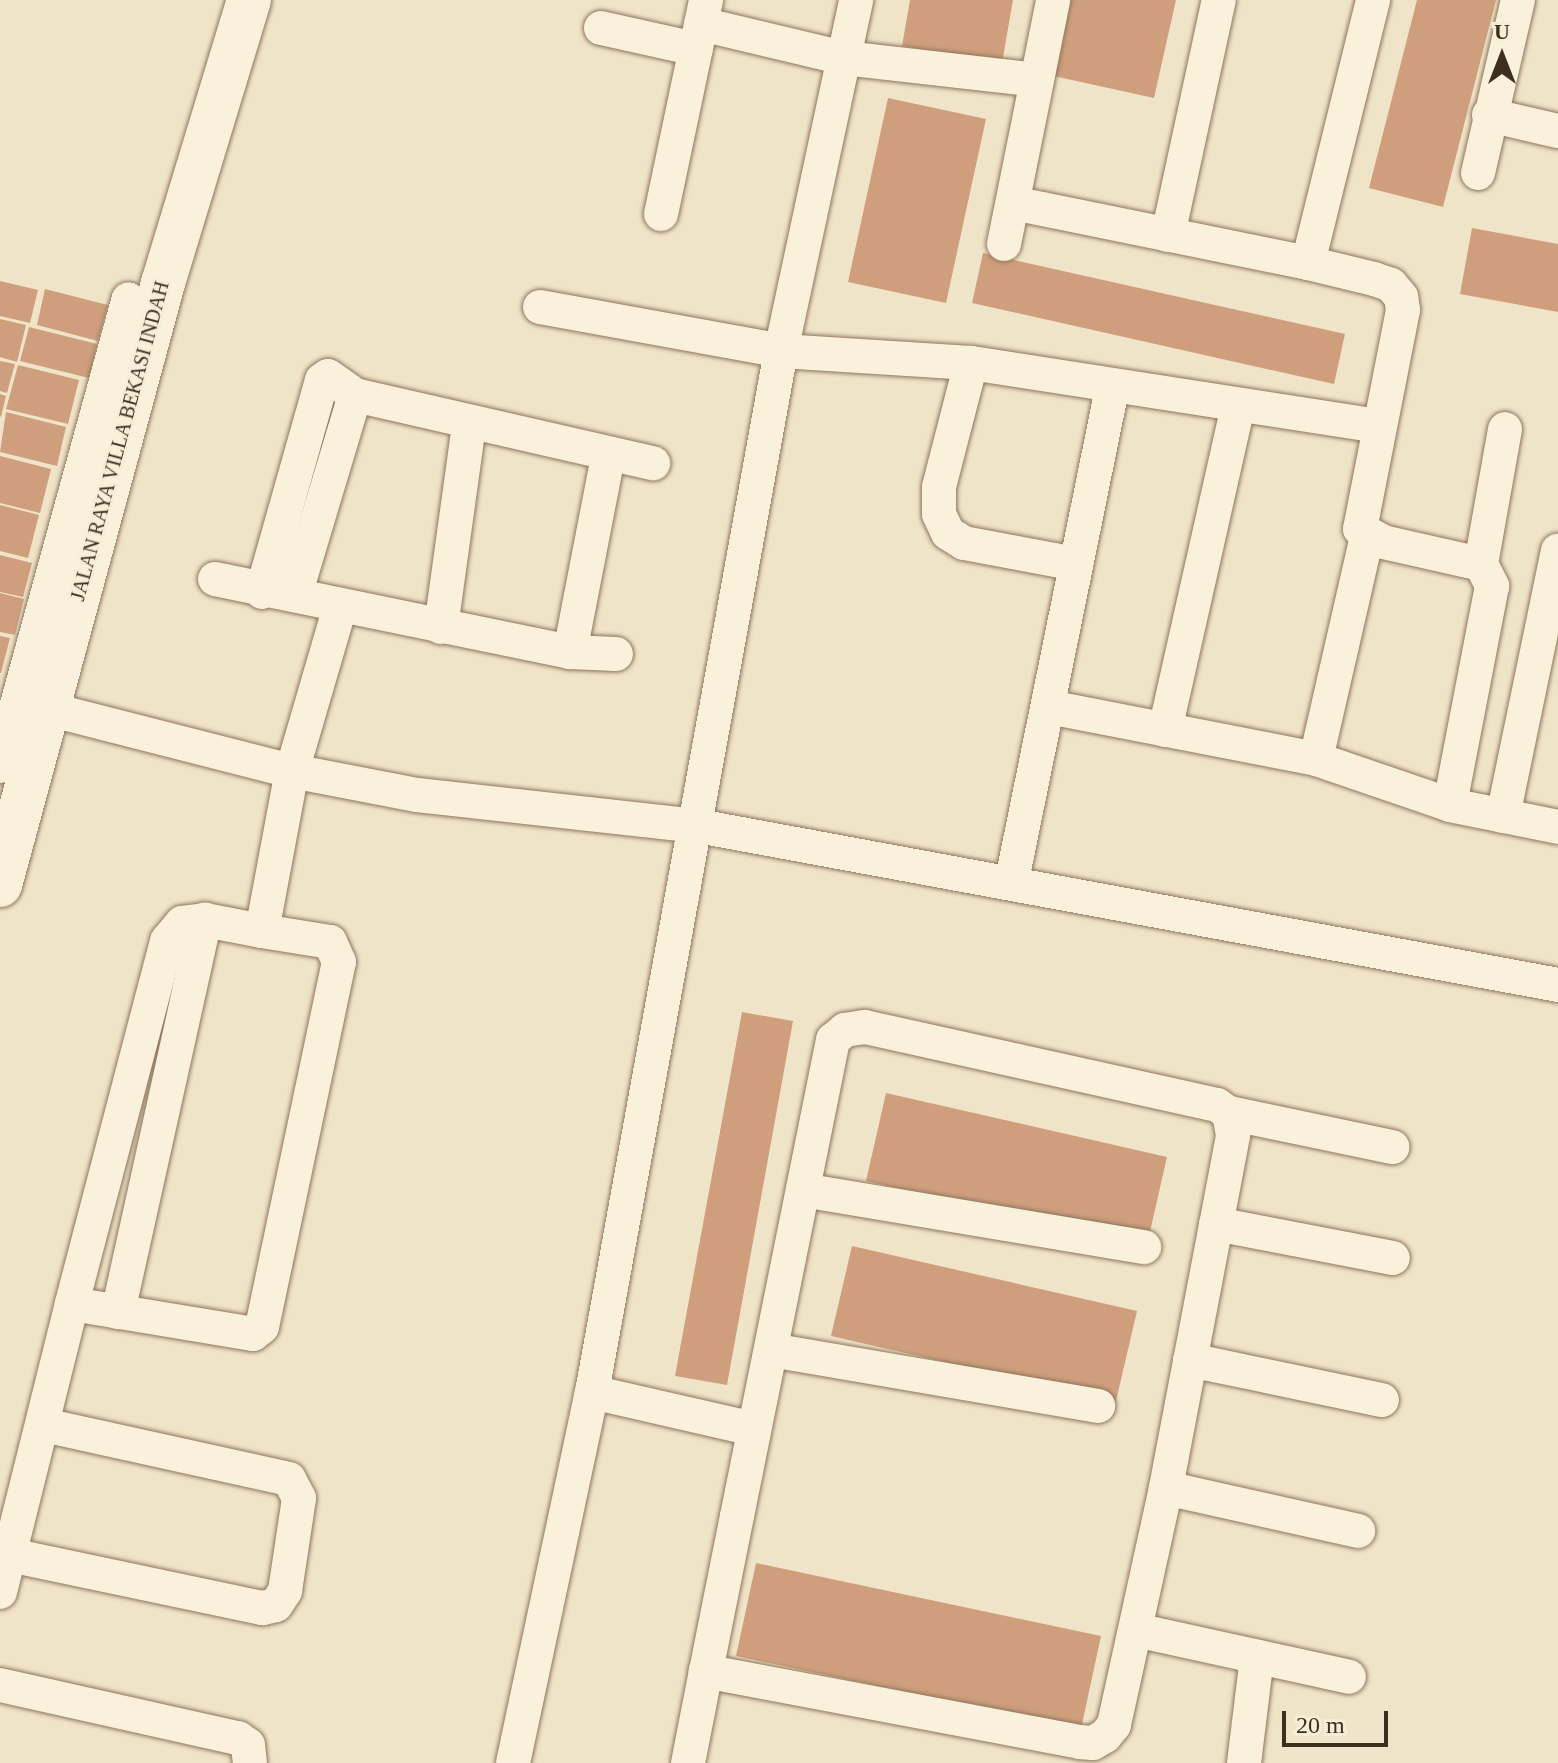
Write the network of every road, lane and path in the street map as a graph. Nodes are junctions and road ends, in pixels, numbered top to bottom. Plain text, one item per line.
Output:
1 (249, 0) edge
2 (856, 0) edge
3 (1053, 0) edge
4 (1219, 0) edge
5 (1373, 0) edge
6 (1518, 0) edge
7 (701, 24) edge
8 (601, 28) dead end
9 (844, 58) junction
10 (1037, 80) junction
11 (1489, 115) junction
12 (1558, 131) edge
13 (1478, 173) dead end
14 (1013, 203) junction
15 (661, 214) dead end
16 (1168, 235) junction
17 (1004, 244) dead end
18 (1308, 263) junction
19 (129, 299) dead end
20 (540, 307) dead end
21 (781, 351) junction
22 (971, 363) junction
23 (1112, 389) junction
24 (1238, 407) junction
25 (469, 424) junction
26 (1376, 426) junction
27 (1505, 429) dead end
28 (608, 457) junction
29 (653, 463) dead end
30 (1367, 536) junction
31 (1558, 551) edge
32 (1076, 564) junction
33 (1481, 564) junction
34 (215, 579) dead end
35 (279, 593) junction
36 (340, 607) junction
37 (441, 627) junction
38 (570, 652) junction
39 (616, 654) dead end
40 (1049, 707) junction
41 (48, 709) junction
42 (1165, 730) junction
43 (1316, 759) junction
44 (0, 766) edge
45 (292, 771) junction
46 (1450, 805) junction
47 (1503, 816) junction
48 (698, 826) junction
49 (1558, 827) edge
50 (1012, 880) junction
51 (0, 885) edge
52 (205, 920) junction
53 (262, 931) junction
54 (1558, 985) edge
55 (1229, 1113) junction
56 (1392, 1147) dead end
57 (803, 1190) junction
58 (1216, 1224) junction
59 (1144, 1247) dead end
60 (1393, 1258) dead end
61 (72, 1304) junction
62 (118, 1312) junction
63 (771, 1350) junction
64 (1190, 1360) junction
65 (592, 1392) junction
66 (1382, 1400) dead end
67 (1098, 1406) dead end
68 (44, 1425) junction
69 (754, 1429) junction
70 (1166, 1488) junction
71 (1358, 1531) dead end
72 (10, 1555) junction
73 (0, 1592) edge
74 (1136, 1630) junction
75 (1257, 1657) junction
76 (706, 1671) junction
77 (1349, 1677) dead end
78 (0, 1685) edge
79 (250, 1763) edge
80 (513, 1763) edge
81 (688, 1763) edge
82 (1244, 1763) edge

1 - 41 main road, JALAN RAYA VILLA BEKASI INDAH
2 - 9 street
3 - 10 street
4 - 16 street
5 - 18 street
6 - 11 street
7 - 8 street
7 - 9 street
7 - 15 street
9 - 10 street
9 - 21 street
10 - 14 street
11 - 12 street
11 - 13 street
14 - 16 street
14 - 17 street
16 - 18 street
18 - 26 street
19 - 44 street
20 - 21 street
21 - 22 street
21 - 48 street
22 - 23 street
22 - 32 street
23 - 24 street
23 - 32 street
24 - 26 street
24 - 42 street
25 - 28 street
25 - 35 street
25 - 37 street
26 - 30 street
27 - 33 street
28 - 29 street
28 - 38 street
30 - 33 street
30 - 43 street
31 - 47 street
32 - 40 street
33 - 46 street
34 - 35 street
35 - 36 street
36 - 37 street
36 - 45 street
37 - 38 street
38 - 39 street
40 - 42 street
40 - 50 street
41 - 45 street
41 - 51 main road, JALAN RAYA VILLA BEKASI INDAH
42 - 43 street
43 - 46 street
45 - 48 street
45 - 53 street
46 - 47 street
47 - 49 street
48 - 50 street
48 - 65 street
50 - 54 street
52 - 53 street
52 - 61 street
52 - 62 street
53 - 62 street
55 - 56 street
55 - 57 street
55 - 58 street
57 - 59 street
57 - 63 street
58 - 60 street
58 - 64 street
61 - 62 street
61 - 68 street
63 - 67 street
63 - 69 street
64 - 66 street
64 - 70 street
65 - 69 street
65 - 80 street
68 - 72 street
68 - 72 street
69 - 76 street
70 - 71 street
70 - 74 street
72 - 73 street
74 - 75 street
74 - 76 street
75 - 77 street
75 - 82 street
76 - 81 street
78 - 79 street

